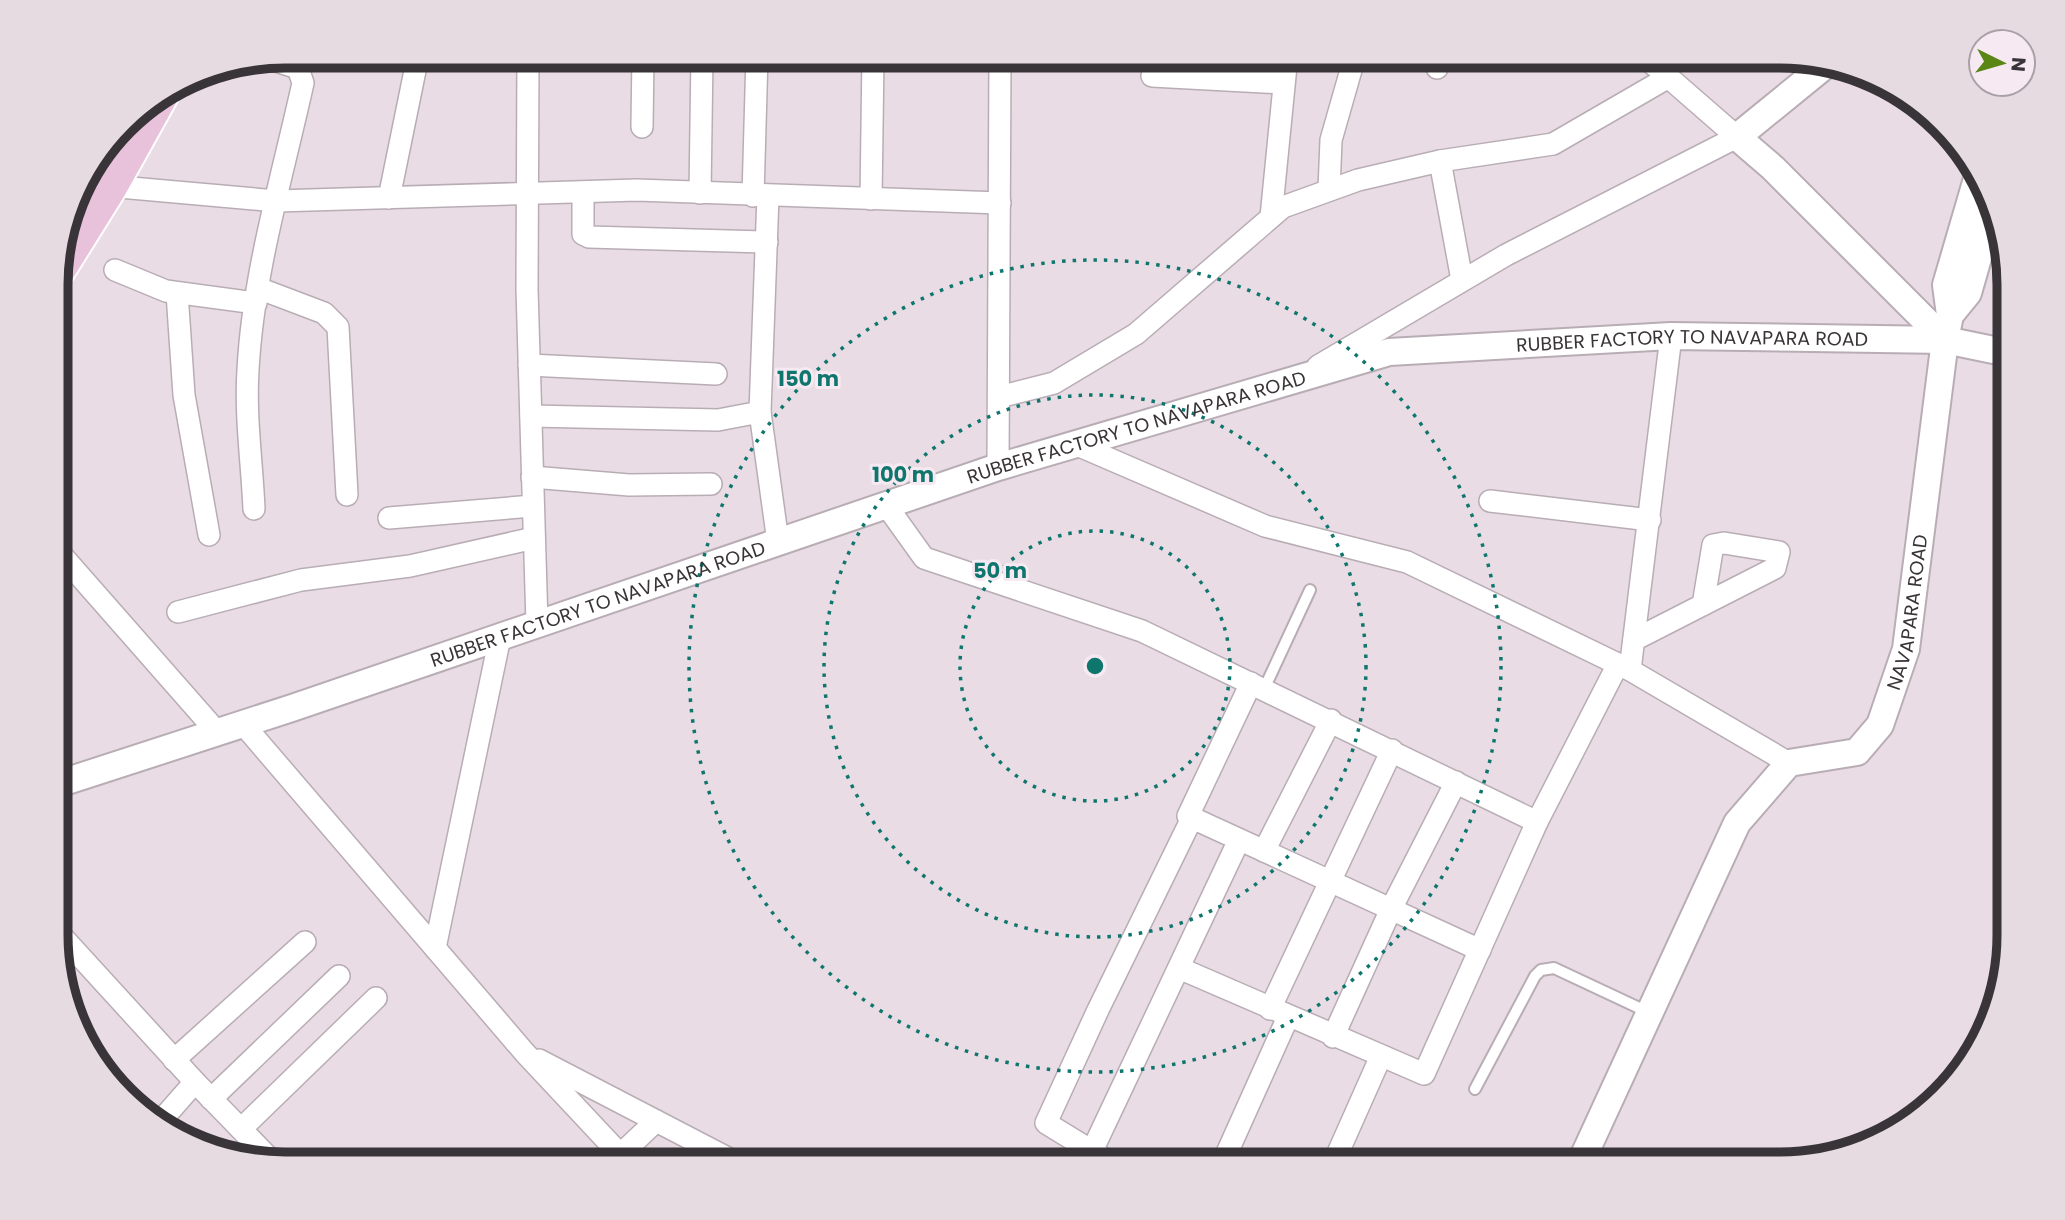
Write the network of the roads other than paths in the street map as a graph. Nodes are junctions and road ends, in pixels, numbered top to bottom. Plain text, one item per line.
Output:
1 (298, 68) edge
2 (415, 68) edge
3 (528, 68) edge
4 (643, 68) edge
5 (702, 68) edge
6 (757, 68) edge
7 (873, 68) edge
8 (1000, 68) edge
9 (1285, 68) edge
10 (1352, 68) edge
11 (1652, 68) edge
12 (1657, 68) edge
13 (1817, 72) edge
14 (1152, 76) dead end
15 (1283, 83) junction
16 (138, 126) edge
17 (642, 127) dead end
18 (1737, 137) junction
19 (1440, 161) junction
20 (1974, 189) edge
21 (1329, 190) junction
22 (90, 192) edge
23 (583, 192) junction
24 (700, 193) junction
25 (528, 194) junction
26 (761, 196) junction
27 (388, 198) junction
28 (871, 199) junction
29 (277, 201) junction
30 (1000, 202) junction
31 (1271, 217) junction
32 (78, 221) edge
33 (1987, 224) edge
34 (766, 242) junction
35 (116, 270) dead end
36 (1462, 280) junction
37 (177, 293) junction
38 (257, 295) junction
39 (1948, 327) junction
40 (1671, 336) junction
41 (1996, 348) edge
42 (529, 365) junction
43 (716, 374) dead end
44 (1295, 379) junction
45 (999, 397) junction
46 (760, 412) junction
47 (531, 415) junction
48 (1075, 444) junction
49 (998, 467) junction
50 (533, 477) junction
51 (711, 484) dead end
52 (347, 495) dead end
53 (1490, 501) dead end
54 (886, 505) junction
55 (533, 506) junction
56 (254, 509) dead end
57 (389, 518) dead end
58 (1650, 520) junction
59 (209, 535) dead end
60 (534, 538) junction
61 (778, 542) junction
62 (68, 562) edge
63 (1310, 590) dead end
64 (1703, 605) dead end
65 (178, 612) dead end
66 (537, 624) junction
67 (500, 636) junction
68 (1634, 640) junction
69 (1624, 667) junction
70 (1258, 686) junction
71 (1331, 720) junction
72 (243, 724) junction
73 (217, 732) junction
74 (1392, 750) junction
75 (1789, 763) junction
76 (68, 781) edge
77 (1456, 782) junction
78 (1192, 818) junction
79 (1536, 822) junction
80 (1239, 840) junction
81 (1264, 851) junction
82 (1331, 881) junction
83 (1391, 909) junction
84 (304, 942) dead end
85 (69, 944) edge
86 (435, 948) junction
87 (1480, 950) junction
88 (1179, 968) junction
89 (339, 976) dead end
90 (376, 998) dead end
91 (1279, 1013) junction
92 (1650, 1013) junction
93 (1334, 1037) junction
94 (525, 1053) junction
95 (1381, 1056) junction
96 (174, 1059) junction
97 (195, 1082) junction
98 (1475, 1089) dead end
99 (211, 1099) junction
100 (166, 1115) edge
101 (656, 1121) junction
102 (240, 1129) junction
103 (261, 1150) edge
104 (1091, 1151) joint
105 (1227, 1151) edge
106 (1339, 1151) edge
107 (1586, 1151) edge
108 (618, 1152) edge
109 (631, 1152) edge
110 (715, 1152) edge

1 - 29 street
2 - 27 street
3 - 25 street
4 - 17 street
5 - 24 street
6 - 26 street
7 - 28 street
8 - 30 street
9 - 15 street
10 - 21 street
11 - 19 street
12 - 18 street
13 - 18 street
14 - 15 street
15 - 31 street
16 - 22 main road
18 - 36 street
18 - 39 street
19 - 21 street
19 - 36 street
20 - 39 street, NAVAPARA ROAD
21 - 31 street
22 - 29 street
22 - 32 main road
23 - 24 street
23 - 25 street
23 - 34 street
24 - 26 street
25 - 27 street
25 - 42 street
26 - 28 street
26 - 34 street
27 - 29 street
28 - 30 street
29 - 38 street
30 - 45 street
31 - 45 street
33 - 39 street
34 - 46 street
35 - 37 street
36 - 44 street
37 - 38 street
37 - 59 street
38 - 52 street
38 - 56 street
39 - 40 street, RUBBER FACTORY TO NAVAPARA ROAD
39 - 41 street, RUBBER FACTORY TO NAVAPARA ROAD
39 - 75 street, NAVAPARA ROAD
40 - 44 street, RUBBER FACTORY TO NAVAPARA ROAD
40 - 58 street
42 - 43 street
42 - 47 street
44 - 48 street, RUBBER FACTORY TO NAVAPARA ROAD
45 - 49 street
46 - 47 street
46 - 61 street
47 - 50 street
48 - 49 street, RUBBER FACTORY TO NAVAPARA ROAD
48 - 69 street
49 - 54 street, RUBBER FACTORY TO NAVAPARA ROAD
50 - 51 street
50 - 55 street
53 - 58 street
54 - 61 street, RUBBER FACTORY TO NAVAPARA ROAD
54 - 70 street
55 - 57 street
55 - 60 street
58 - 68 street
60 - 65 street
60 - 66 street
61 - 66 street, RUBBER FACTORY TO NAVAPARA ROAD
62 - 73 street
63 - 70 lane
64 - 68 street
66 - 67 street, RUBBER FACTORY TO NAVAPARA ROAD
67 - 72 street, RUBBER FACTORY TO NAVAPARA ROAD
67 - 86 street
68 - 69 street
69 - 75 street
69 - 79 street
70 - 71 street
70 - 78 street
71 - 74 street
71 - 81 street
72 - 73 street, RUBBER FACTORY TO NAVAPARA ROAD
72 - 86 street
73 - 76 street, RUBBER FACTORY TO NAVAPARA ROAD
74 - 77 street
74 - 82 street
75 - 92 street
77 - 79 street
77 - 83 street
78 - 80 street
78 - 104 street
79 - 87 street
80 - 81 street
80 - 88 street
81 - 82 street
82 - 83 street
82 - 91 street
83 - 87 street
83 - 93 street
84 - 96 street
85 - 96 street
86 - 94 street
87 - 95 street
88 - 91 street
88 - 104 street
89 - 99 street
90 - 102 street
91 - 93 street
91 - 105 street
92 - 98 lane
92 - 107 street
93 - 95 street
94 - 101 street
94 - 108 street
95 - 106 street
96 - 97 street
97 - 99 street
97 - 100 street
99 - 102 street
101 - 109 street
101 - 110 street
102 - 103 street

